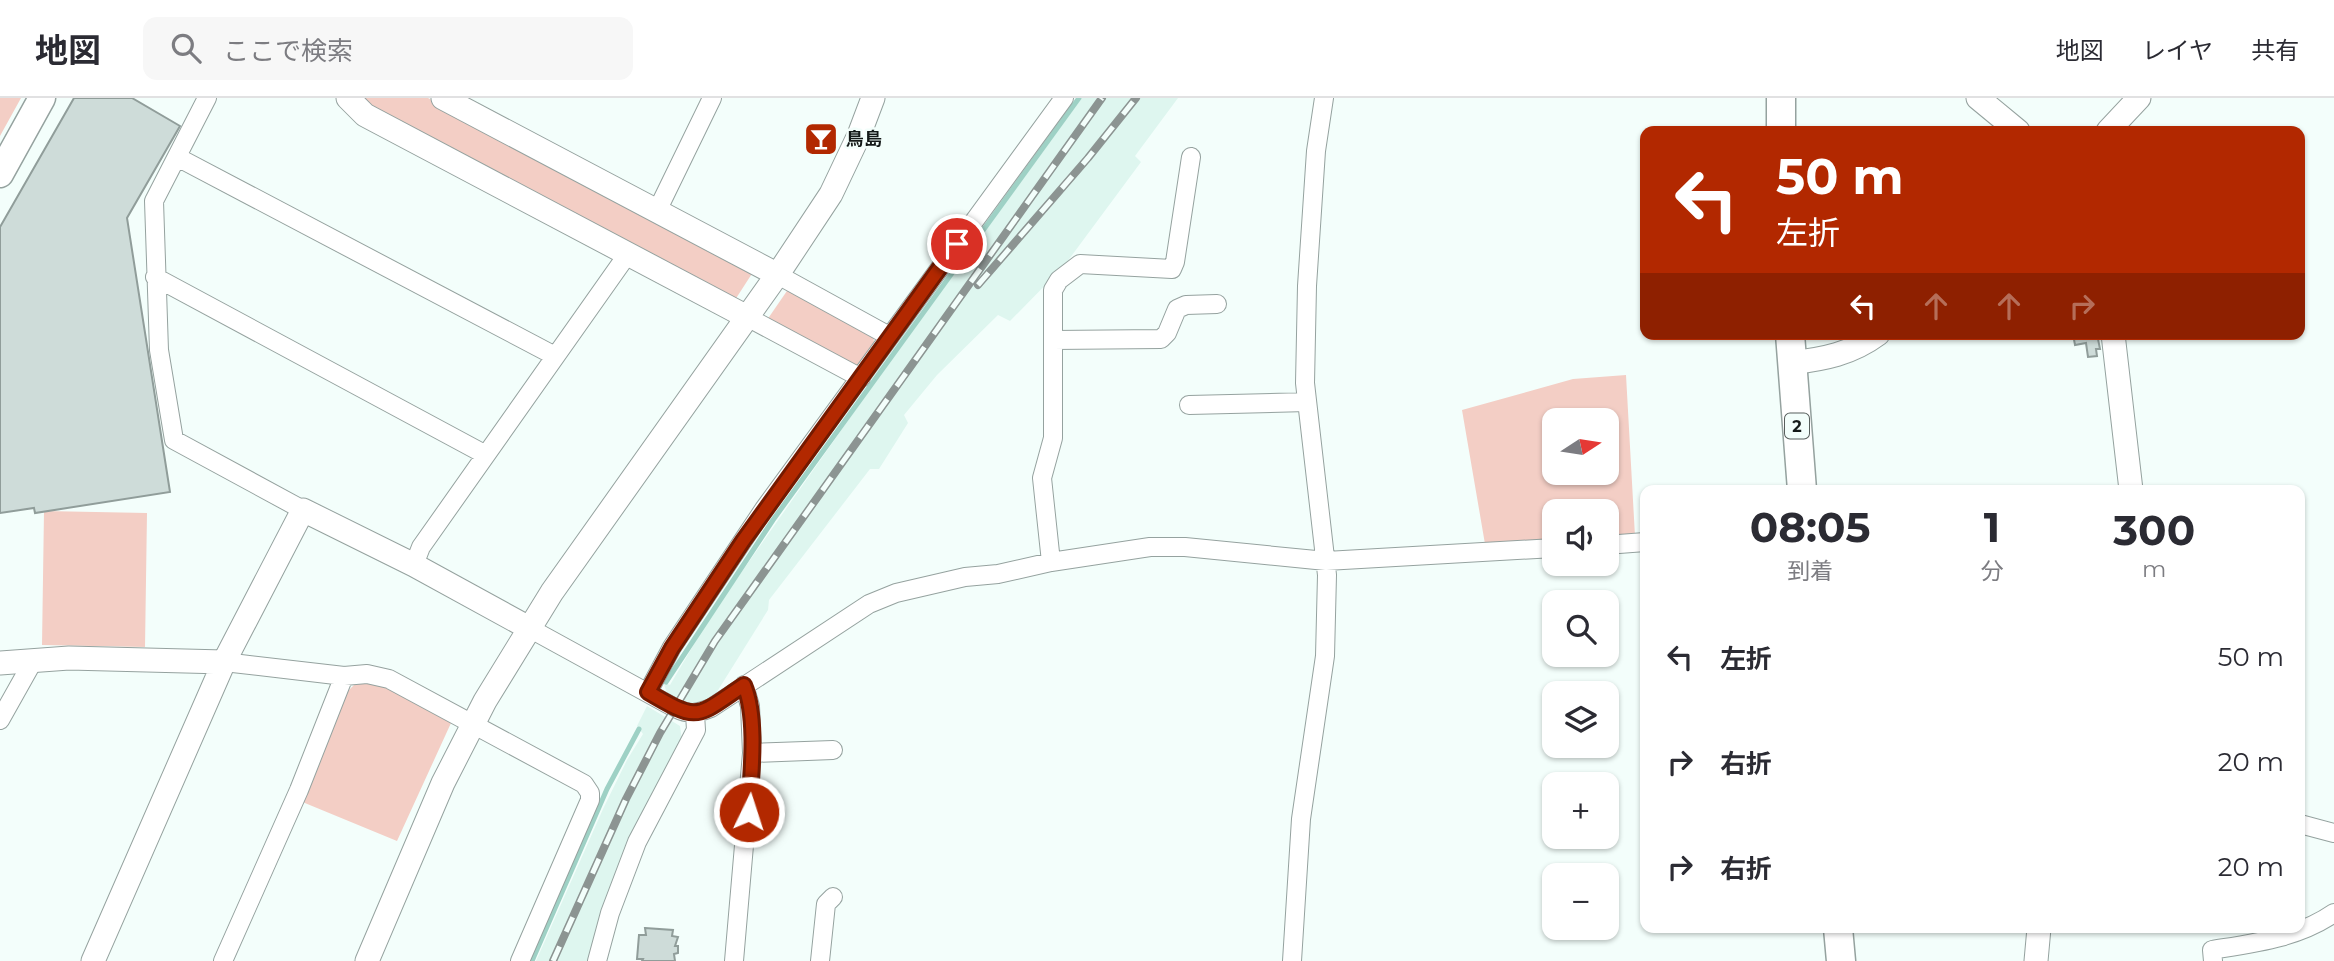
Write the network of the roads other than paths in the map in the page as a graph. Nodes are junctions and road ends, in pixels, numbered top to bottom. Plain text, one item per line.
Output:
1 (42, 98) edge
2 (207, 98) edge
3 (348, 98) edge
4 (443, 98) edge
5 (873, 98) edge
6 (1065, 98) edge
7 (1324, 98) edge
8 (1781, 98) edge
9 (1978, 98) edge
10 (2139, 98) edge
11 (708, 100) edge
12 (1781, 126) edge
13 (2012, 126) edge
14 (2113, 126) edge
15 (177, 157) junction
16 (1191, 157) dead end
17 (0, 174) edge
18 (657, 211) junction
19 (627, 255) junction
20 (778, 275) junction
21 (155, 277) junction
22 (1217, 304) dead end
23 (747, 317) junction
24 (889, 336) junction
25 (1053, 340) junction
26 (1790, 340) edge
27 (1868, 340) edge
28 (2114, 340) edge
29 (555, 356) junction
30 (1791, 363) junction
31 (861, 378) junction
32 (1307, 402) junction
33 (1189, 405) dead end
34 (486, 455) junction
35 (1802, 485) edge
36 (2130, 485) edge
37 (303, 510) junction
38 (1640, 542) edge
39 (1619, 544) edge
40 (1542, 549) edge
41 (1326, 561) junction
42 (1051, 562) junction
43 (414, 565) junction
44 (528, 628) junction
45 (224, 662) junction
46 (0, 663) edge
47 (32, 663) junction
48 (344, 676) junction
49 (744, 685) junction
50 (648, 692) junction
51 (695, 714) junction
52 (0, 720) edge
53 (472, 724) junction
54 (832, 750) dead end
55 (752, 753) junction
56 (2305, 825) edge
57 (2334, 833) edge
58 (833, 897) dead end
59 (2334, 913) edge
60 (2305, 930) edge
61 (1838, 933) edge
62 (2039, 933) edge
63 (2294, 933) edge
64 (93, 961) edge
65 (223, 961) edge
66 (367, 961) edge
67 (520, 961) edge
68 (597, 961) edge
69 (734, 961) edge
70 (820, 961) edge
71 (1292, 961) edge
72 (1841, 961) edge
73 (2036, 961) edge
74 (2213, 961) edge

1 - 17 main road
2 - 15 street
3 - 19 street
4 - 18 street
5 - 20 street
6 - 24 street
7 - 32 street
8 - 12 main road
9 - 13 street
10 - 14 street
11 - 18 street
15 - 21 street
15 - 29 street
16 - 25 street
18 - 20 street
19 - 23 street
19 - 29 street
20 - 23 street
20 - 24 street
21 - 34 street
21 - 37 street
22 - 25 street
23 - 31 street
23 - 44 street
24 - 31 street
25 - 42 street
26 - 30 main road, 2
27 - 30 street
28 - 36 street
29 - 34 street
30 - 35 main road, 2
31 - 50 street
32 - 33 street
32 - 41 street
34 - 43 street
37 - 43 street
37 - 45 street
38 - 39 street
40 - 41 street
41 - 42 street
41 - 71 street
42 - 49 street
43 - 44 street
44 - 50 street
44 - 53 street
45 - 47 street
45 - 48 street
45 - 64 street
46 - 47 street
47 - 52 street
48 - 53 street
48 - 65 street
49 - 51 street
49 - 55 street
50 - 51 street
51 - 68 street
53 - 66 street
53 - 67 street
54 - 55 street
55 - 69 street
56 - 57 street
58 - 70 street
59 - 60 street
61 - 72 main road
62 - 73 street
63 - 74 street

